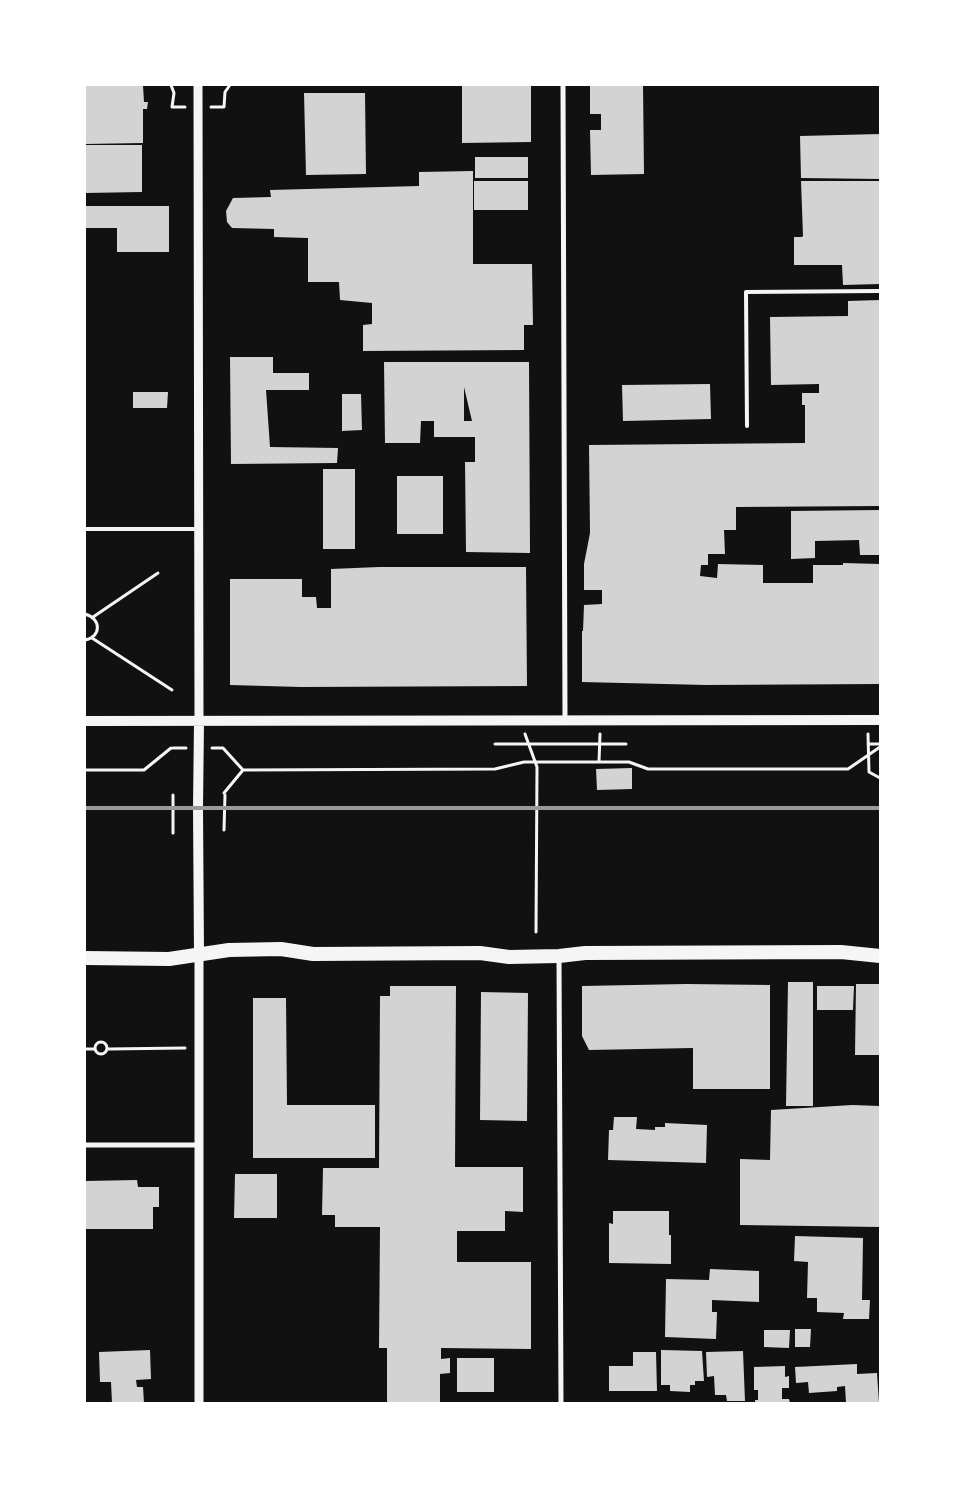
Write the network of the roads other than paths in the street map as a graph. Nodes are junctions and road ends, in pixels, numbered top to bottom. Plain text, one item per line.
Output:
1 (198, 85) edge
2 (563, 85) edge
3 (880, 291) edge
4 (747, 426) dead end
5 (85, 529) edge
6 (199, 529) junction
7 (565, 720) junction
8 (880, 720) edge
9 (85, 721) edge
10 (199, 721) junction
11 (198, 954) junction
12 (560, 956) junction
13 (880, 956) edge
14 (85, 958) edge
15 (85, 1144) edge
16 (199, 1145) junction
17 (200, 1403) edge
18 (561, 1403) edge

1 - 6 street
2 - 7 street
3 - 4 lane
5 - 6 lane
6 - 10 street
7 - 8 main road
7 - 10 main road
9 - 10 main road
10 - 11 main road
11 - 12 highway
11 - 14 highway
11 - 16 street
12 - 13 highway
12 - 18 street
15 - 16 street
16 - 17 street

